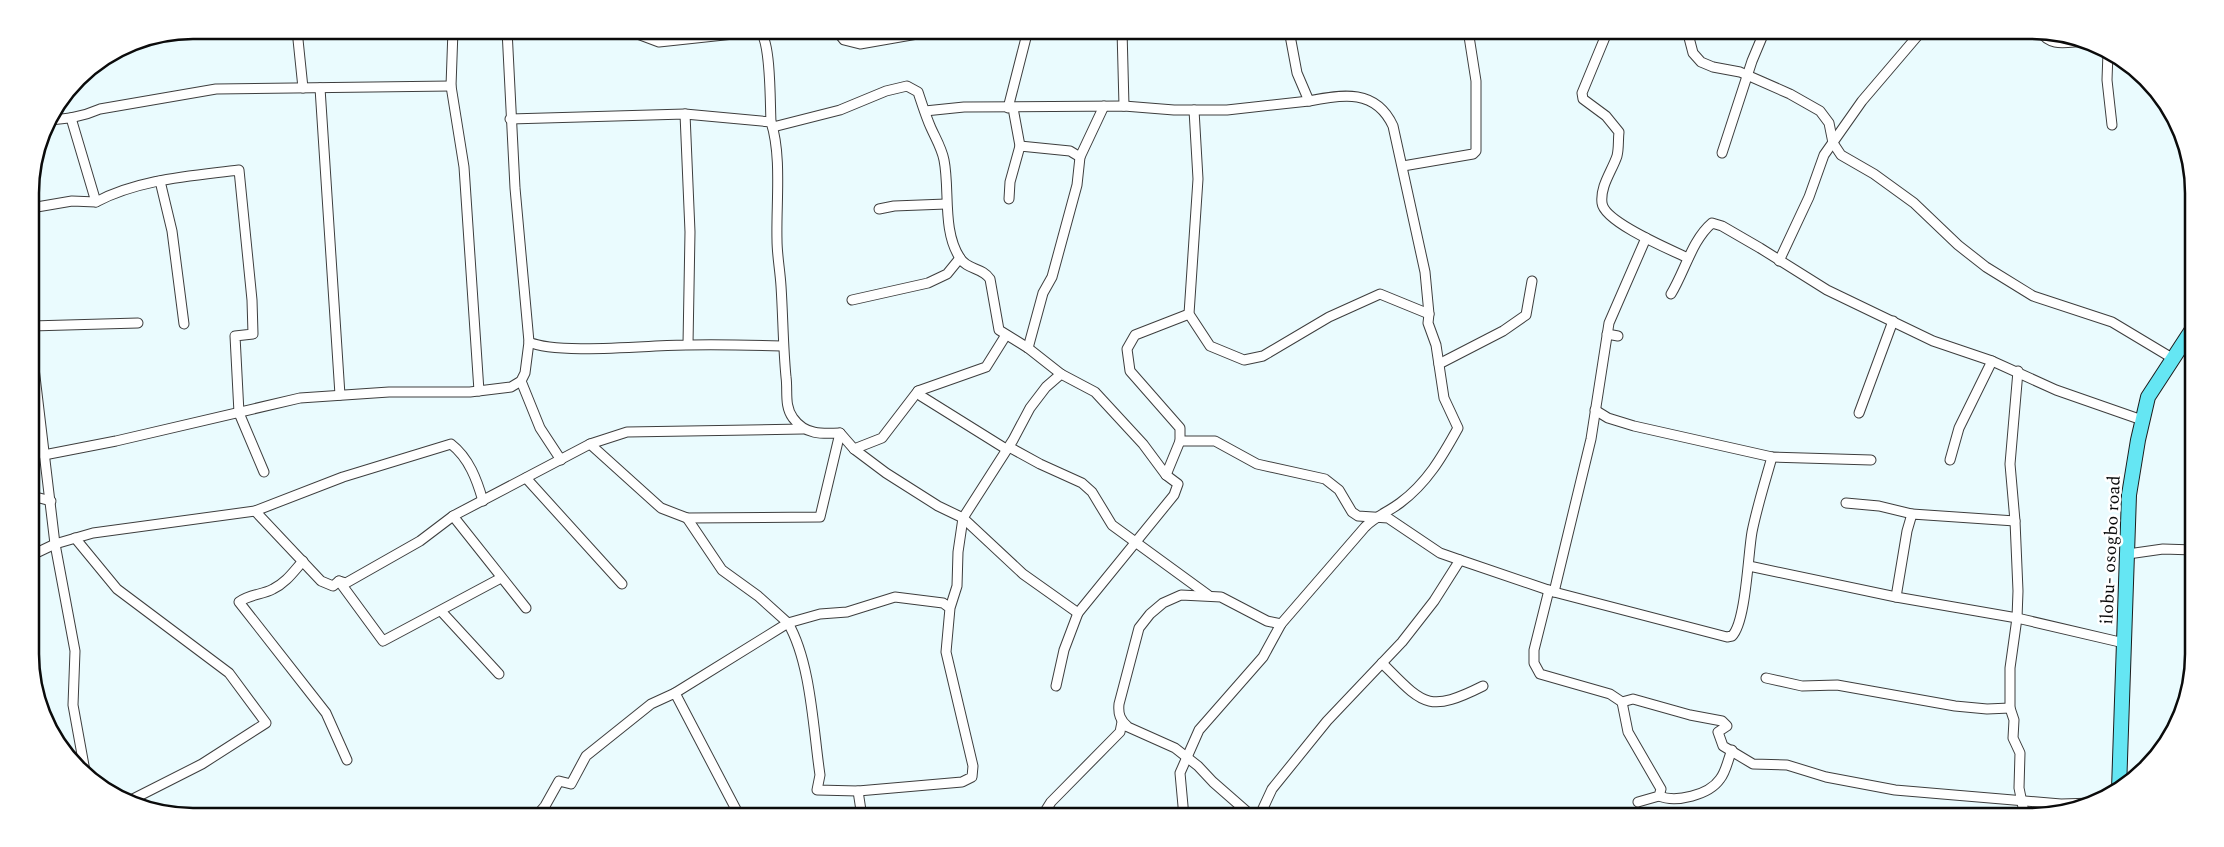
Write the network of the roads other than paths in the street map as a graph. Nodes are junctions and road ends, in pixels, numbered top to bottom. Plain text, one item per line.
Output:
1 (299, 39) edge
2 (453, 39) edge
3 (507, 39) edge
4 (651, 39) edge
5 (687, 39) edge
6 (764, 39) edge
7 (843, 39) edge
8 (889, 39) edge
9 (1028, 39) edge
10 (1122, 39) edge
11 (1291, 39) edge
12 (1469, 39) edge
13 (1604, 39) edge
14 (1689, 39) edge
15 (1762, 39) edge
16 (1915, 39) edge
17 (2046, 40) edge
18 (2063, 42) edge
19 (2108, 60) edge
20 (1748, 76) junction
21 (451, 86) junction
22 (303, 88) junction
23 (320, 88) junction
24 (1309, 101) junction
25 (1104, 106) junction
26 (1124, 106) junction
27 (1010, 108) junction
28 (1194, 110) junction
29 (925, 111) junction
30 (685, 114) junction
31 (71, 118) junction
32 (57, 119) edge
33 (510, 119) junction
34 (772, 125) junction
35 (2112, 125) dead end
36 (1833, 143) junction
37 (1020, 146) junction
38 (1722, 153) dead end
39 (1080, 157) junction
40 (1403, 166) junction
41 (160, 181) junction
42 (1009, 199) dead end
43 (96, 202) junction
44 (946, 204) junction
45 (39, 206) edge
46 (879, 209) dead end
47 (1646, 238) junction
48 (960, 258) junction
49 (1688, 258) junction
50 (1779, 261) junction
51 (1532, 282) dead end
52 (1671, 294) dead end
53 (852, 300) dead end
54 (1189, 314) junction
55 (1429, 314) junction
56 (1893, 321) junction
57 (138, 323) dead end
58 (184, 324) dead end
59 (39, 326) edge
60 (1607, 334) junction
61 (1006, 335) junction
62 (1618, 336) dead end
63 (529, 342) junction
64 (2185, 342) edge
65 (688, 344) junction
66 (782, 346) junction
67 (1028, 348) junction
68 (2172, 358) junction
69 (1992, 361) junction
70 (1439, 364) junction
71 (2018, 371) junction
72 (1061, 374) junction
73 (521, 381) junction
74 (479, 391) junction
75 (918, 391) junction
76 (340, 395) junction
77 (1595, 410) junction
78 (39, 412) edge
79 (239, 413) junction
80 (1859, 413) dead end
81 (2142, 420) junction
82 (803, 429) junction
83 (840, 433) junction
84 (1180, 441) junction
85 (590, 444) junction
86 (1008, 447) junction
87 (854, 449) junction
88 (44, 455) junction
89 (1772, 458) junction
90 (561, 460) junction
91 (1871, 460) dead end
92 (1950, 460) dead end
93 (264, 472) dead end
94 (1166, 475) junction
95 (526, 478) junction
96 (39, 498) edge
97 (51, 501) junction
98 (483, 501) junction
99 (1846, 503) dead end
100 (255, 511) junction
101 (1912, 514) junction
102 (453, 516) junction
103 (1375, 517) junction
104 (687, 518) junction
105 (963, 518) junction
106 (2015, 521) junction
107 (75, 538) junction
108 (55, 544) junction
109 (1134, 544) junction
110 (2185, 550) edge
111 (39, 552) edge
112 (2128, 554) junction
113 (1460, 560) junction
114 (303, 561) junction
115 (1749, 566) junction
116 (501, 578) junction
117 (339, 581) junction
118 (622, 584) dead end
119 (1552, 591) junction
120 (1208, 595) junction
121 (1896, 597) junction
122 (526, 608) dead end
123 (950, 608) junction
124 (441, 612) junction
125 (1078, 613) junction
126 (2017, 618) junction
127 (788, 623) junction
128 (1281, 624) junction
129 (2124, 644) junction
130 (1382, 663) junction
131 (499, 674) dead end
132 (1766, 678) dead end
133 (1056, 686) dead end
134 (1483, 686) dead end
135 (675, 692) junction
136 (1622, 702) junction
137 (2010, 708) junction
138 (1122, 722) junction
139 (1732, 750) junction
140 (1186, 756) junction
141 (347, 760) dead end
142 (83, 762) edge
143 (2119, 780) edge
144 (858, 791) junction
145 (1659, 796) junction
146 (137, 797) edge
147 (2023, 800) junction
148 (1638, 802) dead end
149 (2066, 804) edge
150 (544, 808) edge
151 (735, 808) edge
152 (861, 808) edge
153 (1047, 808) edge
154 (1183, 808) edge
155 (1243, 808) edge
156 (1263, 808) edge
157 (2024, 808) edge

1 - 22 street
2 - 21 street
3 - 33 street
4 - 5 street
6 - 34 street
7 - 8 street
9 - 27 street
10 - 26 street
11 - 24 street
12 - 40 street
13 - 47 street
14 - 20 street
15 - 20 street
16 - 36 street
17 - 18 street
19 - 35 street
20 - 36 street
20 - 38 street
21 - 23 street
21 - 74 street
22 - 23 street
22 - 31 street
23 - 76 street
24 - 28 street
24 - 40 street
25 - 26 street
25 - 27 street
25 - 39 street
26 - 28 street
27 - 29 street
27 - 37 street
28 - 54 street
29 - 34 street
29 - 44 street
30 - 33 street
30 - 34 street
30 - 65 street
31 - 32 street
31 - 43 street
33 - 63 street
34 - 66 street
36 - 50 street
36 - 68 street
37 - 39 street
37 - 42 street
39 - 67 street
40 - 55 street
41 - 43 street
41 - 58 street
41 - 79 street
43 - 45 street
44 - 46 street
44 - 48 street
47 - 49 street
47 - 60 street
48 - 53 street
48 - 61 street
49 - 50 street
49 - 52 street
50 - 56 street
51 - 70 street
54 - 55 street
54 - 84 street
55 - 70 street
56 - 69 street
56 - 80 street
57 - 59 street
60 - 62 street
60 - 77 street
61 - 67 street
61 - 75 street
63 - 65 street
63 - 73 street
64 - 68 main road, ilobu- osogbo road
65 - 66 street
66 - 82 street
67 - 72 street
68 - 81 main road, ilobu- osogbo road
69 - 71 street
69 - 92 street
70 - 103 street
71 - 81 street
71 - 106 street
72 - 86 street
72 - 94 street
73 - 74 street
73 - 90 street
74 - 76 street
75 - 86 street
75 - 87 street
76 - 79 street
77 - 89 street
77 - 119 street
78 - 88 street
79 - 88 street
79 - 93 street
81 - 112 main road, ilobu- osogbo road
82 - 83 street
82 - 85 street
83 - 87 street
83 - 104 street
84 - 94 street
84 - 103 street
85 - 90 street
85 - 104 street
86 - 105 street
86 - 109 street
87 - 105 street
88 - 97 street
89 - 91 street
89 - 115 street
90 - 95 street
94 - 109 street
95 - 98 street
95 - 118 street
96 - 97 street
97 - 108 street
98 - 100 street
98 - 102 street
99 - 101 street
100 - 107 street
100 - 114 street
101 - 106 street
101 - 121 street
102 - 116 street
102 - 117 street
103 - 113 street
103 - 128 street
104 - 127 street
105 - 123 street
105 - 125 street
106 - 126 street
107 - 108 street
107 - 146 street
108 - 111 street
108 - 142 street
109 - 120 street
109 - 125 street
110 - 112 street
112 - 129 main road, ilobu- osogbo road
113 - 119 street
113 - 130 street
114 - 117 street
114 - 141 street
115 - 119 street
115 - 121 street
116 - 122 street
116 - 124 street
117 - 124 street
119 - 136 street
120 - 128 street
120 - 138 street
121 - 126 street
123 - 127 street
123 - 144 street
124 - 131 street
125 - 133 street
126 - 129 street
126 - 137 street
127 - 135 street
127 - 144 street
128 - 140 street
129 - 143 main road, ilobu- osogbo road
130 - 134 street
130 - 156 street
132 - 137 street
135 - 150 street
135 - 151 street
136 - 139 street
136 - 145 street
137 - 147 street
138 - 140 street
138 - 153 street
139 - 145 street
139 - 147 street
140 - 154 street
140 - 155 street
144 - 152 street
145 - 148 street
147 - 149 street
147 - 157 street

